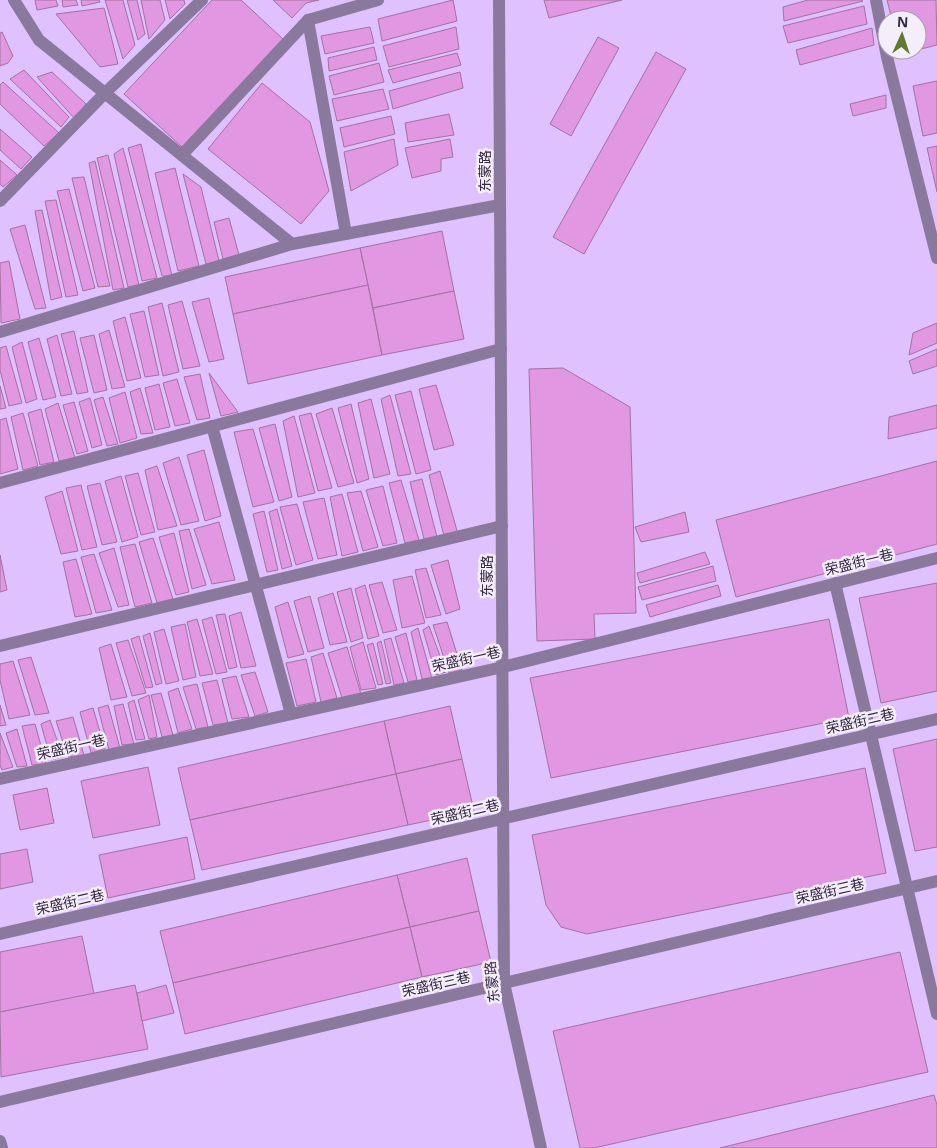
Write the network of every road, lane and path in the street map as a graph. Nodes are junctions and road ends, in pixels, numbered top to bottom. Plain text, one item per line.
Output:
1 (14, 0) edge
2 (202, 0) edge
3 (378, 0) edge
4 (498, 0) edge
5 (876, 0) edge
6 (308, 20) junction
7 (105, 93) junction
8 (182, 156) junction
9 (0, 201) edge
10 (500, 205) junction
11 (346, 234) junction
12 (292, 244) junction
13 (937, 258) edge
14 (0, 332) edge
15 (501, 348) junction
16 (212, 426) junction
17 (0, 483) edge
18 (502, 526) junction
19 (937, 558) edge
20 (835, 583) junction
21 (256, 585) junction
22 (0, 646) edge
23 (503, 667) junction
24 (291, 714) junction
25 (937, 719) edge
26 (870, 734) junction
27 (0, 779) edge
28 (504, 819) junction
29 (937, 881) edge
30 (907, 888) junction
31 (0, 934) edge
32 (504, 983) junction
33 (937, 1014) edge
34 (0, 1102) edge
35 (0, 1141) edge
36 (2, 1148) edge
37 (541, 1148) edge

1 - 7 street
2 - 7 street
3 - 6 street
4 - 10 street, 东蒙路
5 - 13 street
6 - 8 street
6 - 11 street
7 - 8 street
7 - 9 street
8 - 12 street
10 - 11 street
10 - 15 street, 东蒙路
11 - 12 street
12 - 14 street
15 - 16 street
15 - 18 street, 东蒙路
16 - 17 street
16 - 21 street
18 - 21 street
18 - 23 street, 东蒙路
19 - 20 street, 荣盛街一巷
20 - 23 street, 荣盛街一巷
20 - 26 street
21 - 22 street
21 - 24 street
23 - 24 street, 荣盛街一巷
23 - 28 street, 东蒙路
24 - 27 street, 荣盛街一巷
25 - 26 street, 荣盛街二巷
26 - 28 street, 荣盛街二巷
26 - 30 street
28 - 31 street, 荣盛街二巷
28 - 32 street, 东蒙路
29 - 30 street, 荣盛街三巷
30 - 32 street, 荣盛街三巷
30 - 33 street
32 - 34 street, 荣盛街三巷
32 - 37 street, 东蒙路
35 - 36 street

